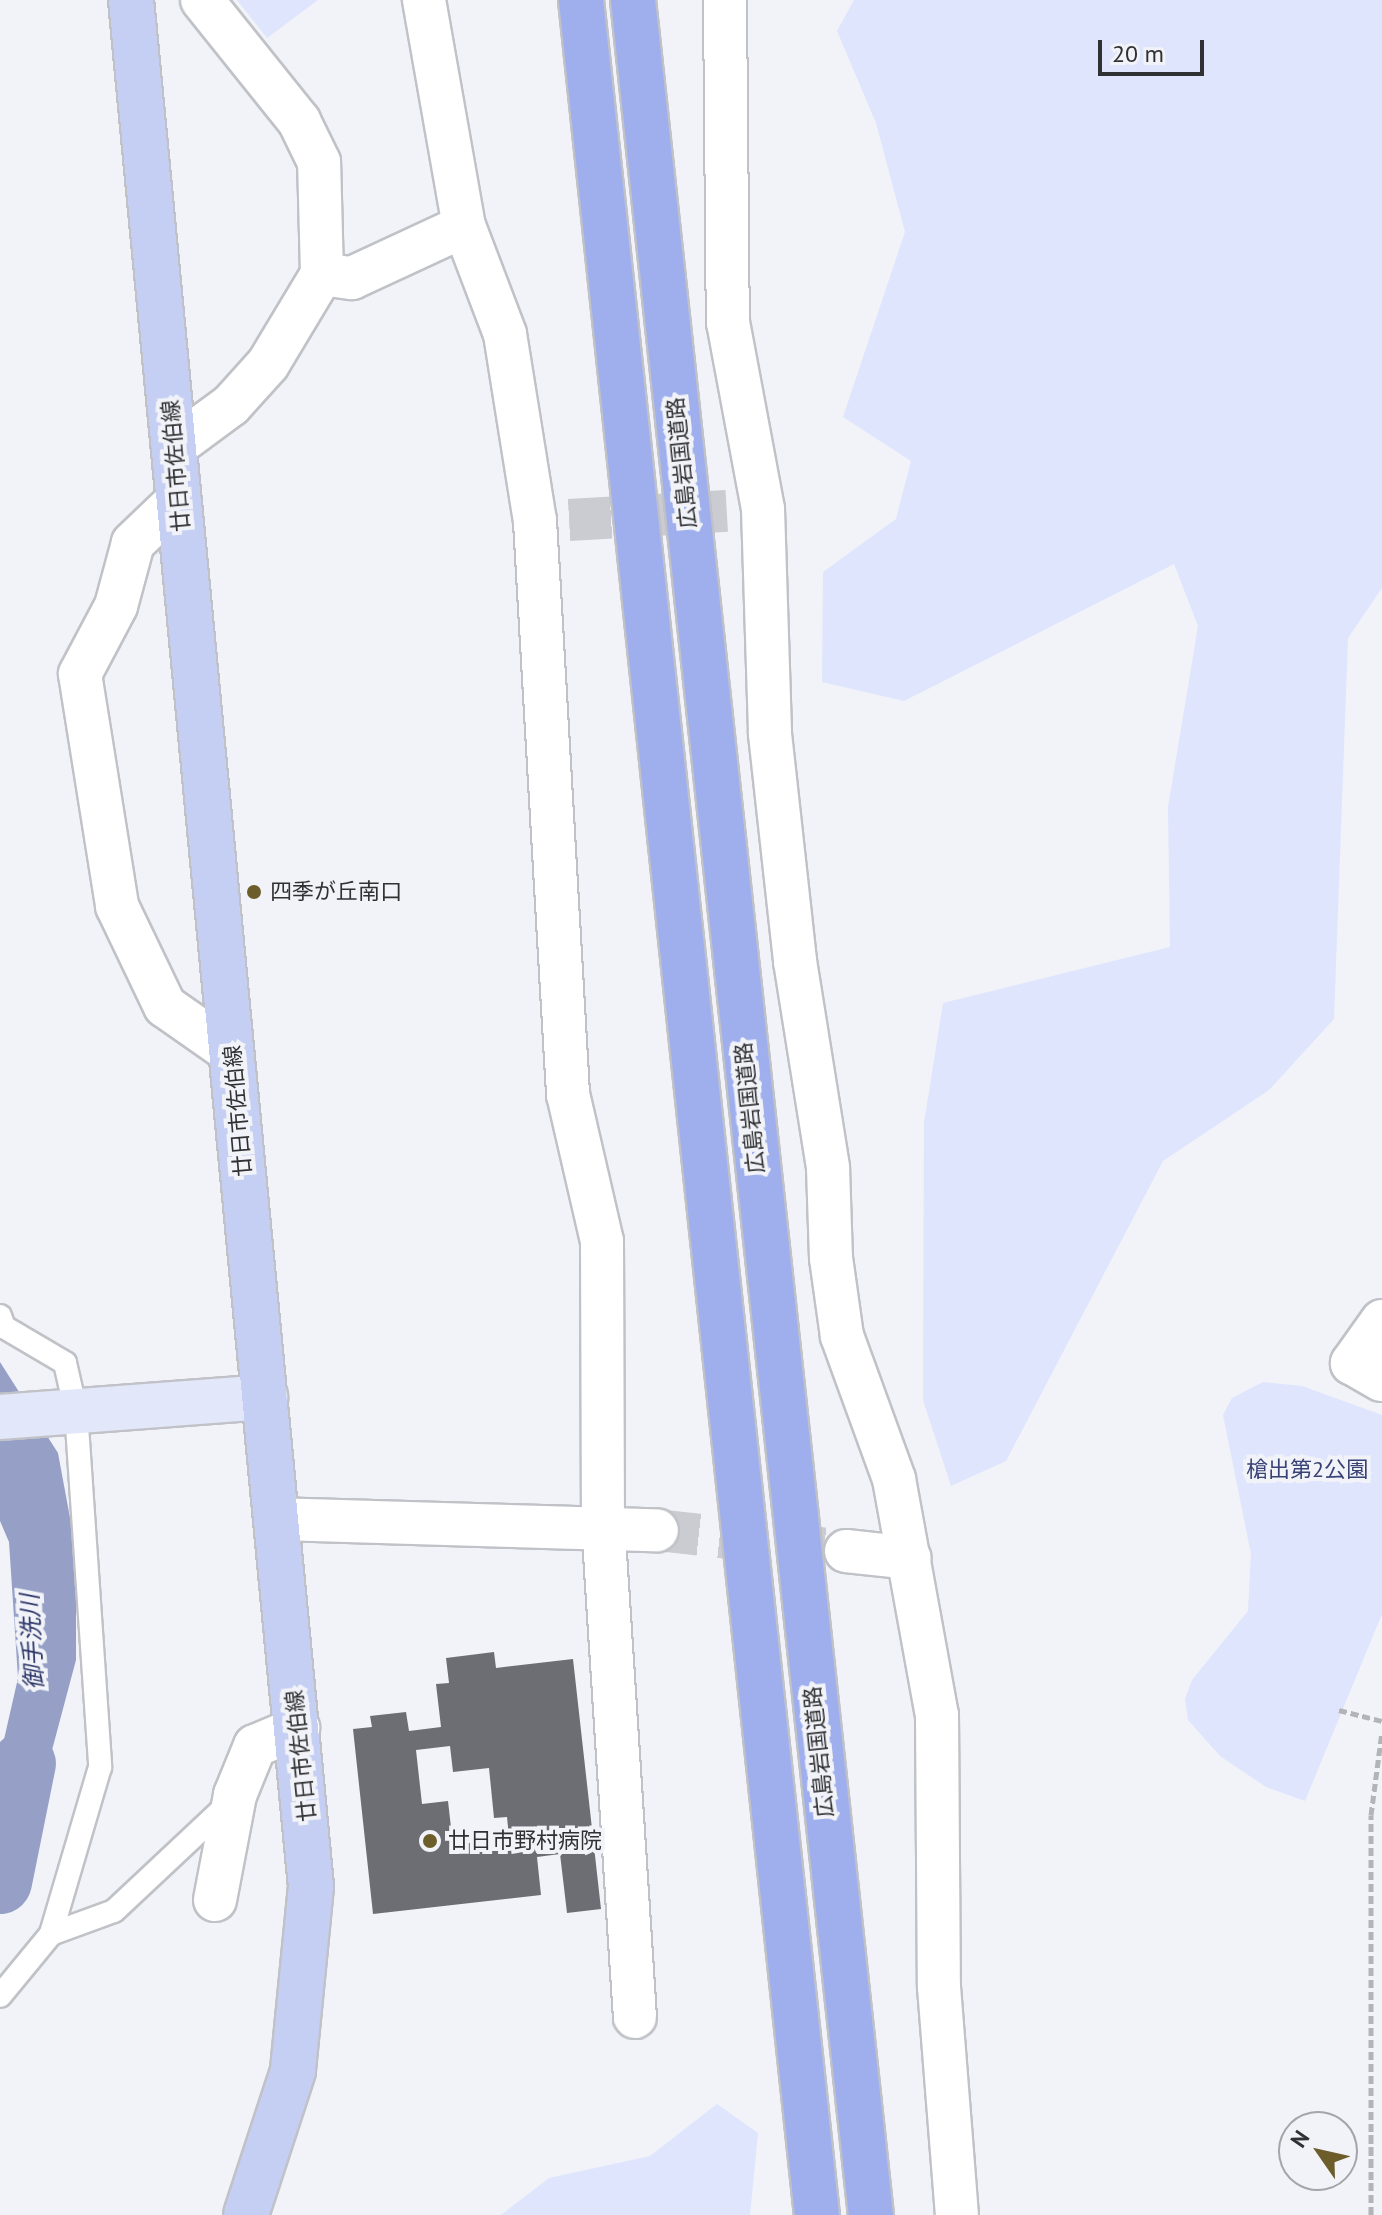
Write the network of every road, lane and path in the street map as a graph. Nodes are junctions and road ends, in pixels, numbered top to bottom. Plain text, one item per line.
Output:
1 (131, 0) edge
2 (202, 0) edge
3 (424, 0) edge
4 (581, 0) edge
5 (633, 0) edge
6 (725, 0) edge
7 (464, 226) junction
8 (322, 274) junction
9 (174, 447) junction
10 (179, 499) junction
11 (232, 1053) junction
12 (0, 1316) edge
13 (1382, 1321) edge
14 (1382, 1380) edge
15 (265, 1397) junction
16 (65, 1412) junction
17 (0, 1417) edge
18 (277, 1519) junction
19 (603, 1523) junction
20 (657, 1530) tunnel mouth
21 (846, 1551) tunnel mouth
22 (910, 1558) junction
23 (1339, 1710) dead end
24 (1382, 1721) edge
25 (298, 1728) junction
26 (1382, 1732) edge
27 (235, 1795) junction
28 (215, 1900) dead end
29 (51, 1934) junction
30 (0, 1996) edge
31 (635, 2017) dead end
32 (246, 2215) edge
33 (817, 2215) edge
34 (871, 2215) edge
35 (957, 2215) edge
36 (1371, 2215) edge

1 - 9 main road, 廿日市佐伯線
2 - 8 street
3 - 7 street
4 - 33 highway
5 - 34 highway, 広島岩国道路
6 - 22 street
7 - 8 street
7 - 19 street
8 - 9 street
9 - 10 main road, 廿日市佐伯線
10 - 11 main road, 廿日市佐伯線
10 - 11 street
11 - 15 main road, 廿日市佐伯線
12 - 16 lane
13 - 14 street
15 - 16 street
15 - 18 main road, 廿日市佐伯線
16 - 17 street
16 - 29 lane
18 - 19 street
18 - 25 main road, 廿日市佐伯線
19 - 20 street
19 - 31 street
21 - 22 street
22 - 35 street
23 - 24 path
25 - 27 street
25 - 32 main road, 廿日市佐伯線
26 - 36 path
27 - 28 street
27 - 29 lane
29 - 30 lane

